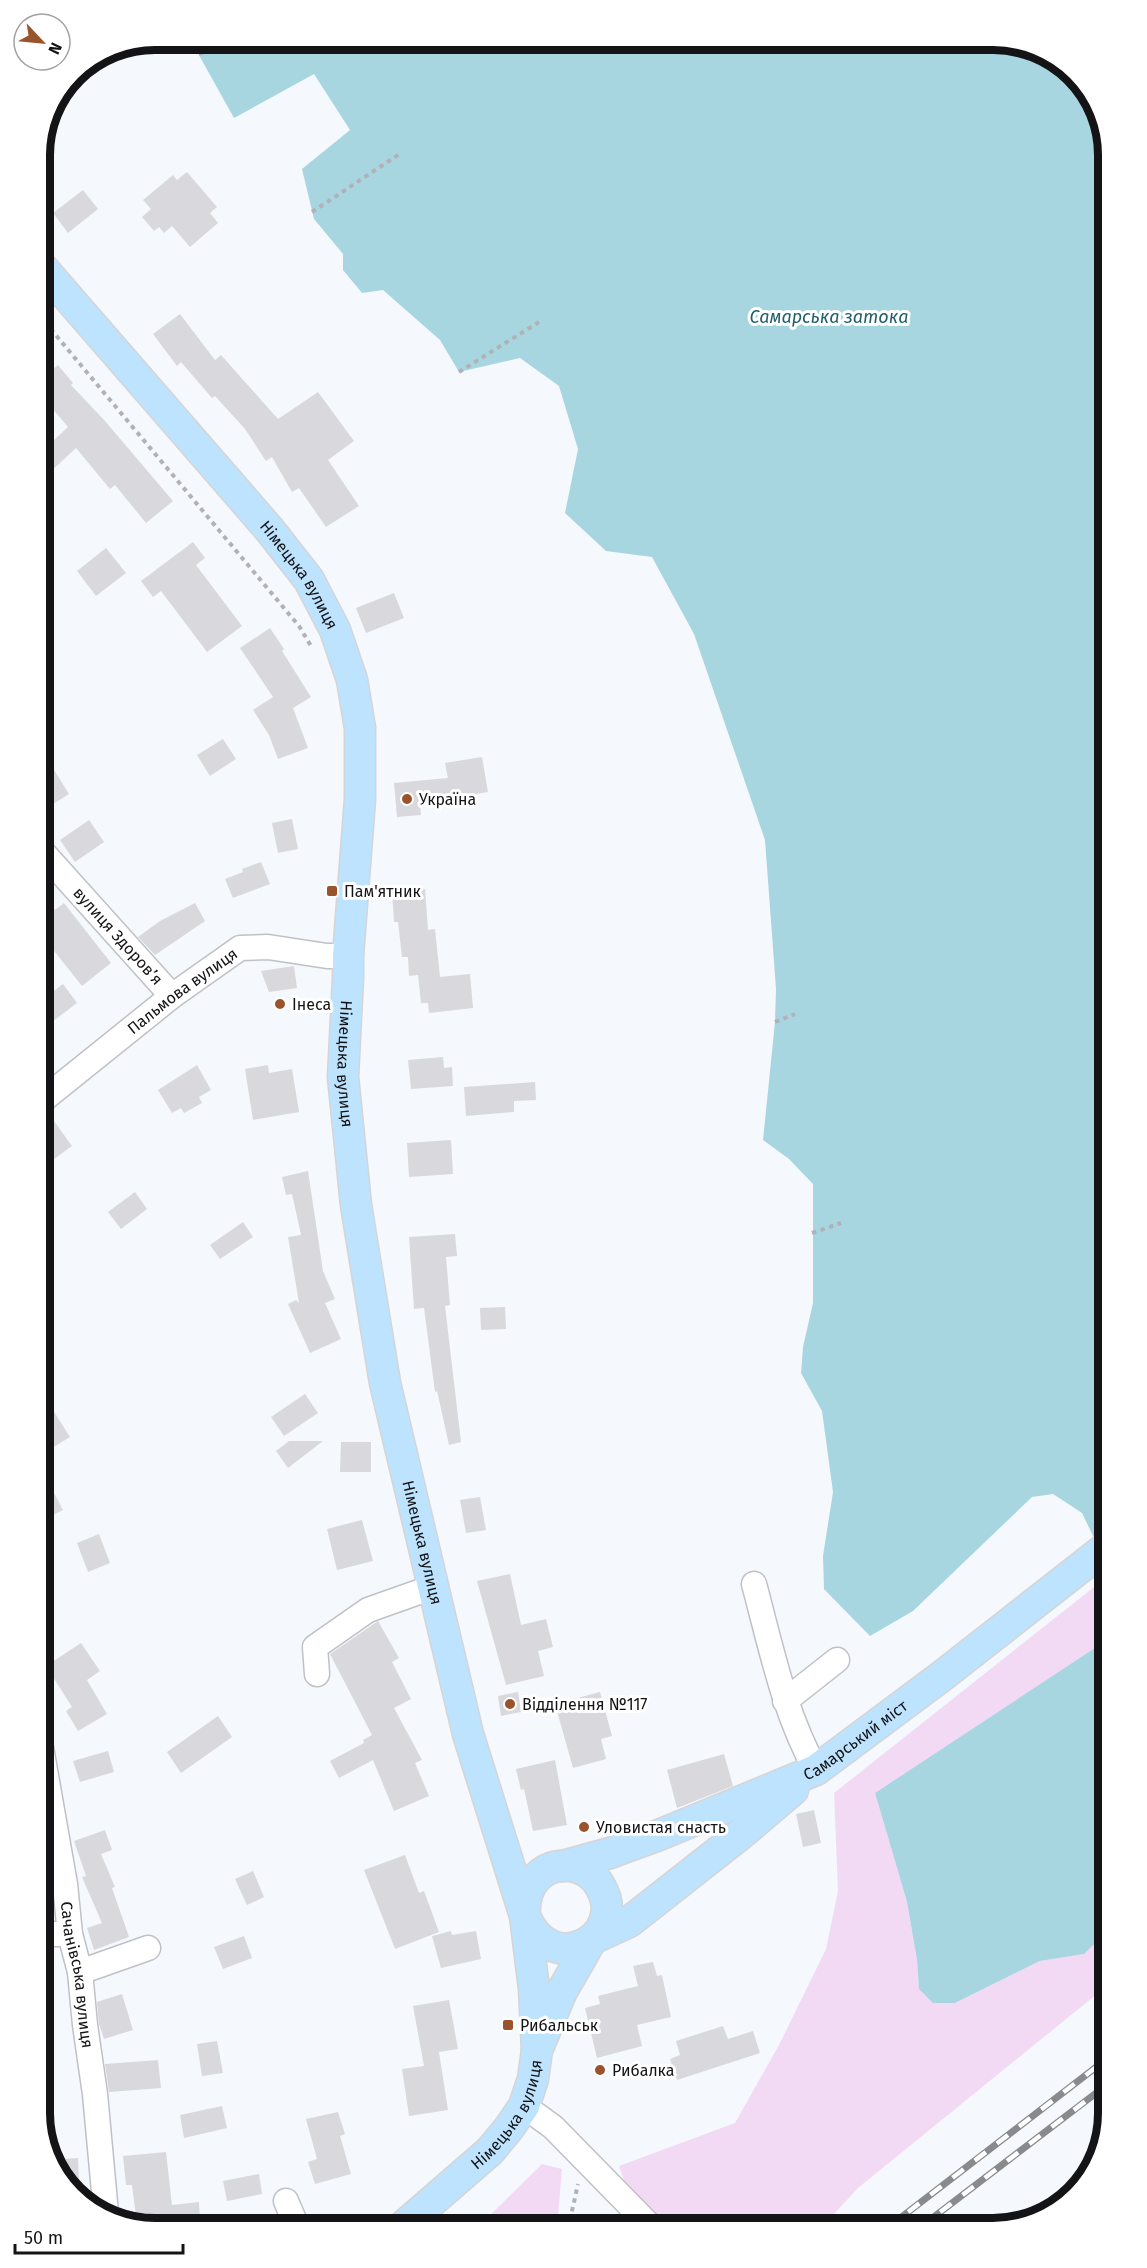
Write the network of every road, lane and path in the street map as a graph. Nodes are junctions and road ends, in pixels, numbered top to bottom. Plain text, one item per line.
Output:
1 (209, 50) edge
2 (199, 54) dead end
3 (401, 153) dead end
4 (312, 212) dead end
5 (50, 277) edge
6 (539, 322) dead end
7 (50, 328) edge
8 (459, 372) dead end
9 (316, 654) dead end
10 (50, 860) edge
11 (348, 956) junction
12 (172, 996) junction
13 (795, 1014) dead end
14 (775, 1022) dead end
15 (50, 1094) edge
16 (841, 1223) dead end
17 (812, 1233) dead end
18 (1098, 1554) edge
19 (754, 1584) dead end
20 (433, 1587) junction
21 (837, 1660) dead end
22 (317, 1674) dead end
23 (785, 1701) junction
24 (816, 1770) junction
25 (50, 1799) edge
26 (502, 1845) junction
27 (564, 1866) junction
28 (525, 1916) junction
29 (50, 1934) edge
30 (70, 1934) junction
31 (592, 1940) junction
32 (148, 1948) dead end
33 (80, 1972) junction
34 (537, 2049) junction
35 (524, 2106) junction
36 (585, 2157) junction
37 (286, 2201) dead end
38 (105, 2206) edge
39 (293, 2218) edge
40 (413, 2218) edge
41 (571, 2218) edge
42 (643, 2218) edge

1 - 2 path
3 - 4 path
5 - 11 main road, Німецька вулиця
6 - 8 path
7 - 9 path
10 - 12 street, вулиця Здоровʼя
11 - 12 street, Пальмова вулиця
11 - 20 main road, Німецька вулиця
12 - 15 street, Пальмова вулиця
13 - 14 path
16 - 17 path
18 - 24 main road, Самарський міст
19 - 23 street
20 - 22 street
20 - 26 main road, Німецька вулиця
21 - 23 street
23 - 24 street
24 - 27 main road, Самарський міст
24 - 31 main road
25 - 30 street, Сачанівська вулиця
26 - 27 main road
26 - 28 main road, Німецька вулиця
27 - 28 main road
27 - 31 main road
28 - 31 main road
28 - 34 main road
29 - 30 street
30 - 33 street, Сачанівська вулиця
31 - 34 main road, Німецька вулиця
32 - 33 street
33 - 38 street, Сачанівська вулиця
34 - 35 main road, Німецька вулиця
35 - 36 street
35 - 40 main road, Німецька вулиця
36 - 41 path
36 - 42 street
37 - 39 street

